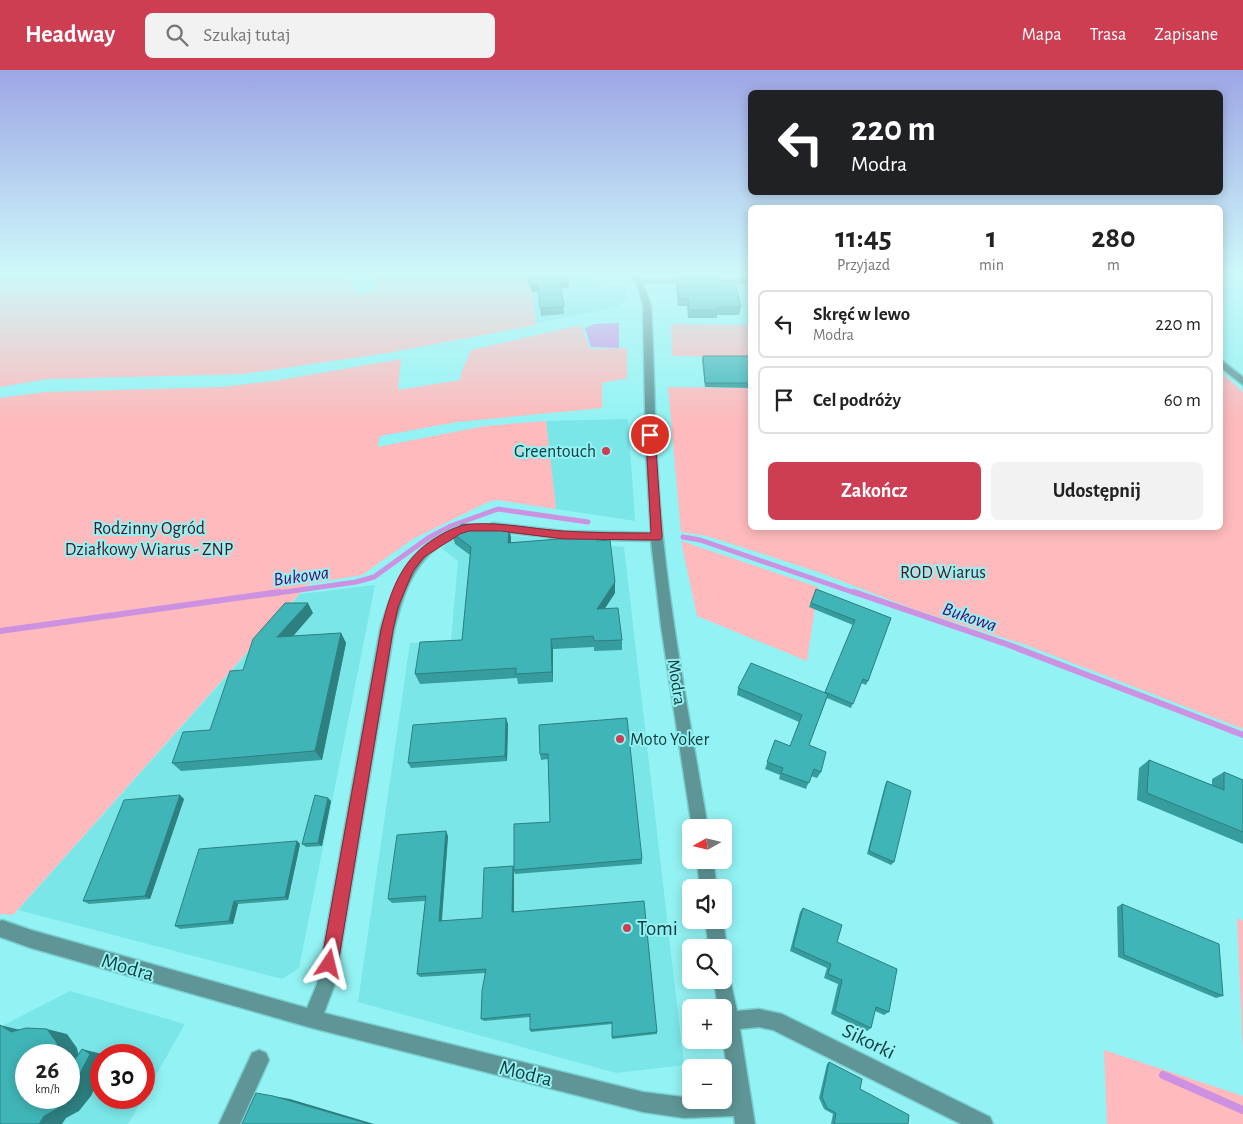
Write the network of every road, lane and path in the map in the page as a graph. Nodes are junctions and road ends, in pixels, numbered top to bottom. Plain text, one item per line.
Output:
1 (648, 321) edge
2 (1223, 365) edge
3 (1243, 382) edge
4 (657, 537) junction
5 (699, 819) edge
6 (2, 929) dead end
7 (312, 1019) junction
8 (732, 1021) edge
9 (732, 1040) edge
10 (259, 1060) dead end
11 (744, 1115) edge
12 (228, 1124) edge
13 (983, 1124) edge

1 - 4 street, Modra
2 - 3 street
4 - 5 street, Modra
4 - 7 street
6 - 7 street, Modra
7 - 11 street, Modra
8 - 13 street, Sikorki
9 - 11 street, Modra
10 - 12 street

